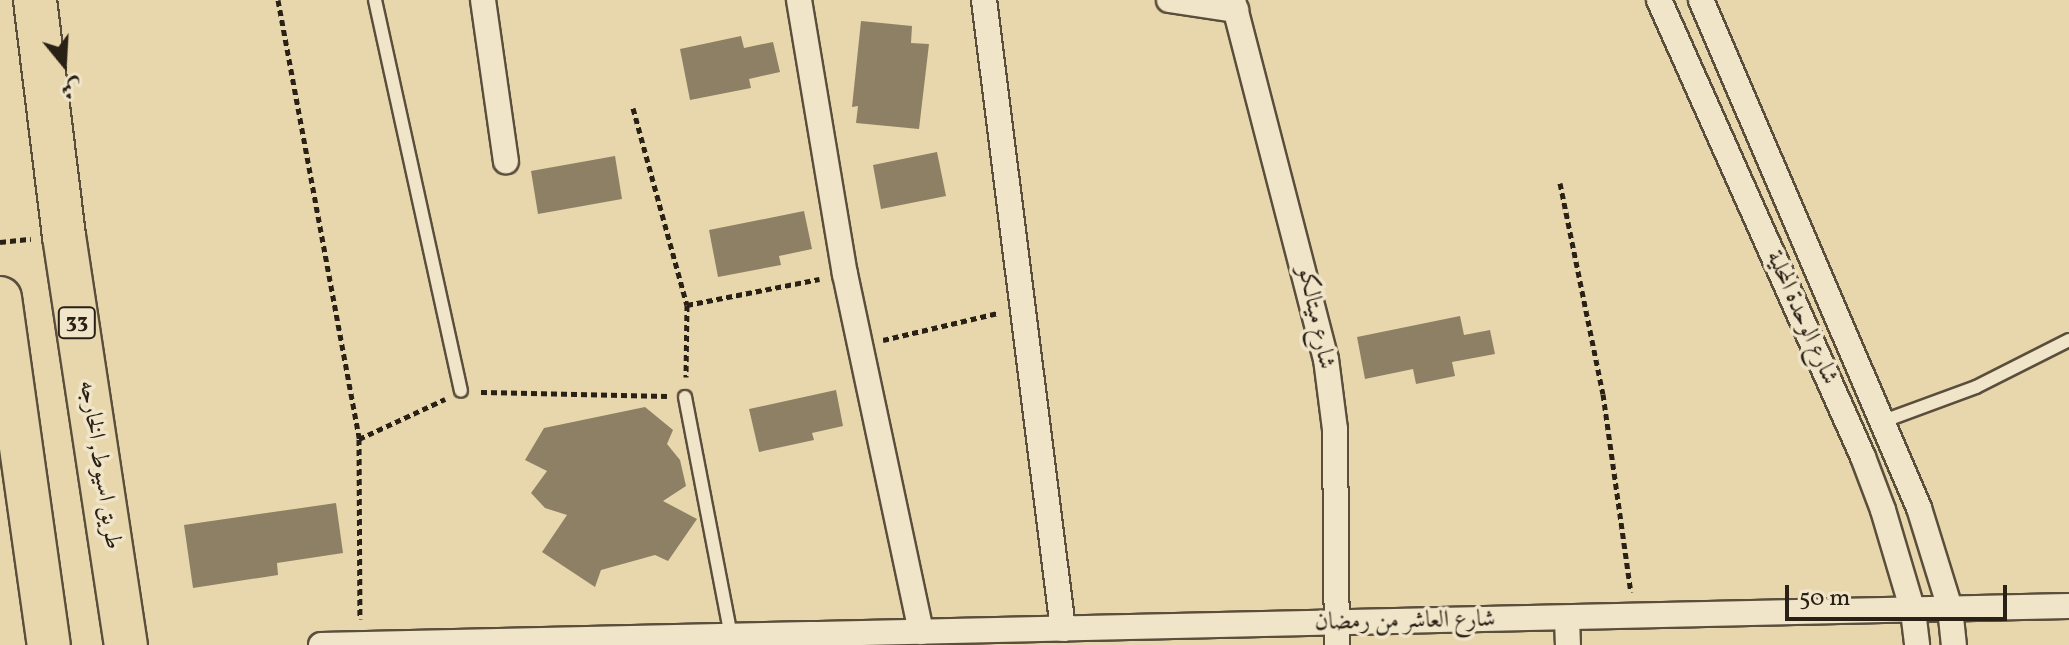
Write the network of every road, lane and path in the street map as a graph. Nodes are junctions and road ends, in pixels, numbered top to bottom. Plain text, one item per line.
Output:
1 (35, 0) edge
2 (278, 0) edge
3 (375, 0) edge
4 (483, 0) edge
5 (799, 0) edge
6 (984, 0) edge
7 (1169, 0) edge
8 (1659, 0) edge
9 (1701, 0) edge
10 (1235, 5) edge
11 (633, 108) dead end
12 (506, 161) dead end
13 (1560, 183) dead end
14 (845, 274) junction
15 (687, 305) junction
16 (1025, 306) junction
17 (1, 314) edge
18 (2069, 340) edge
19 (859, 345) junction
20 (461, 391) junction
21 (685, 397) junction
22 (1881, 422) junction
23 (359, 439) junction
24 (2069, 606) edge
25 (1950, 608) junction
26 (1913, 611) junction
27 (1635, 617) junction
28 (1567, 618) junction
29 (1063, 629) junction
30 (921, 632) junction
31 (1337, 634) edge
32 (731, 641) edge
33 (550, 642) edge
34 (366, 644) edge
35 (452, 644) edge
36 (49, 645) edge
37 (126, 645) edge
38 (321, 645) edge
39 (1568, 645) edge
40 (1917, 645) edge
41 (1954, 645) edge

1 - 37 highway, طريق اسيوط, الخارجه / 33
2 - 23 path
3 - 20 lane
4 - 12 street
5 - 14 street
6 - 16 street
7 - 10 street
8 - 26 street, شارع الوحدة المحلية
9 - 22 street, شارع الوحدة المحلية
10 - 31 street, شارع ميتالكو
11 - 15 path
13 - 27 path
14 - 15 path
14 - 19 street
15 - 21 path
16 - 19 path
16 - 29 street
17 - 36 highway
18 - 22 lane
19 - 30 street
20 - 21 path
20 - 23 path
21 - 32 lane
22 - 25 street, شارع الوحدة المحلية
23 - 34 path
24 - 25 street, شارع العاشر من رمضان
25 - 26 street, شارع العاشر من رمضان
25 - 41 street, شارع الوحدة المحلية
26 - 27 street, شارع العاشر من رمضان
26 - 40 street, شارع الوحدة المحلية
27 - 28 street, شارع العاشر من رمضان
28 - 31 street, شارع العاشر من رمضان
28 - 39 street
29 - 30 street, شارع العاشر من رمضان
29 - 31 street, شارع العاشر من رمضان
30 - 32 street, شارع العاشر من رمضان
32 - 33 street, شارع العاشر من رمضان
33 - 35 street, شارع العاشر من رمضان
34 - 35 street, شارع العاشر من رمضان
34 - 38 street, شارع العاشر من رمضان

